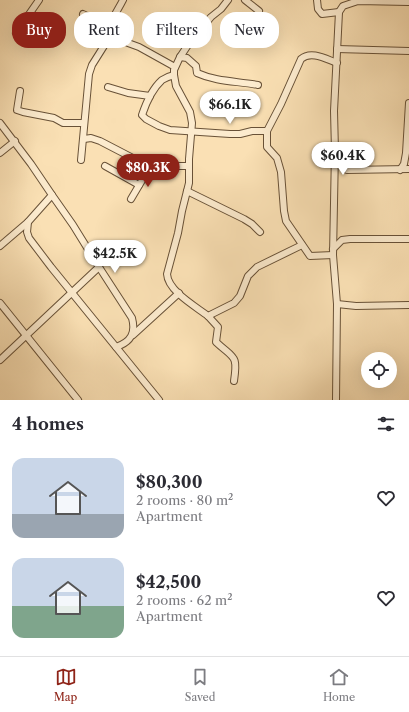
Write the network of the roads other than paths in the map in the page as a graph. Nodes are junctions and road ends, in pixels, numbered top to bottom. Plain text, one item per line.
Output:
1 (39, 0) edge
2 (123, 0) edge
3 (228, 0) edge
4 (246, 0) edge
5 (317, 0) edge
6 (358, 0) edge
7 (409, 2) edge
8 (259, 11) dead end
9 (31, 12) edge
10 (117, 12) edge
11 (339, 12) junction
12 (134, 45) edge
13 (103, 48) edge
14 (337, 50) junction
15 (409, 51) edge
16 (180, 58) junction
17 (337, 63) junction
18 (175, 67) junction
19 (174, 75) junction
20 (258, 85) dead end
21 (108, 87) dead end
22 (20, 91) dead end
23 (150, 96) junction
24 (409, 103) edge
25 (409, 109) edge
26 (0, 123) edge
27 (84, 123) junction
28 (192, 131) junction
29 (267, 131) junction
30 (84, 139) junction
31 (15, 141) junction
32 (0, 153) edge
33 (334, 158) junction
34 (81, 160) dead end
35 (105, 166) dead end
36 (189, 166) junction
37 (152, 168) junction
38 (345, 169) junction
39 (409, 169) edge
40 (400, 170) junction
41 (334, 173) junction
42 (139, 185) junction
43 (187, 191) junction
44 (52, 195) junction
45 (131, 198) dead end
46 (28, 222) junction
47 (260, 232) dead end
48 (409, 239) edge
49 (302, 245) junction
50 (0, 246) edge
51 (333, 252) junction
52 (99, 267) junction
53 (72, 293) junction
54 (179, 294) junction
55 (0, 303) edge
56 (337, 304) junction
57 (409, 305) edge
58 (208, 316) junction
59 (26, 336) junction
60 (131, 336) junction
61 (116, 347) junction
62 (0, 360) edge
63 (234, 381) dead end
64 (156, 399) edge
65 (78, 400) edge
66 (336, 400) edge

1 - 9 street
2 - 10 street
3 - 16 street
4 - 8 street
5 - 11 street
6 - 7 street
6 - 11 street
11 - 14 street
12 - 18 street
13 - 27 street
14 - 15 street
14 - 17 street
16 - 18 street
16 - 20 street
17 - 29 street
17 - 33 street
18 - 19 street
19 - 23 street
19 - 28 street
21 - 23 street
22 - 27 street
23 - 28 street
24 - 25 street
25 - 40 street
26 - 31 street
27 - 30 street
28 - 29 street
28 - 36 street
29 - 49 street
30 - 34 street
30 - 37 street
31 - 32 street
31 - 44 street
33 - 38 street
33 - 41 street
35 - 42 street
36 - 37 street
36 - 43 street
37 - 42 street
38 - 40 street
38 - 41 street
39 - 40 street
41 - 51 street
42 - 45 street
43 - 47 street
43 - 54 street
44 - 46 street
44 - 52 street
46 - 50 street
46 - 53 street
48 - 51 street
49 - 51 street
49 - 58 street
51 - 56 street
52 - 53 street
52 - 60 street
53 - 59 street
53 - 61 street
54 - 58 street
54 - 60 street
55 - 59 street
56 - 57 street
56 - 66 street
58 - 63 street
59 - 62 street
59 - 65 street
60 - 61 street
61 - 64 street

